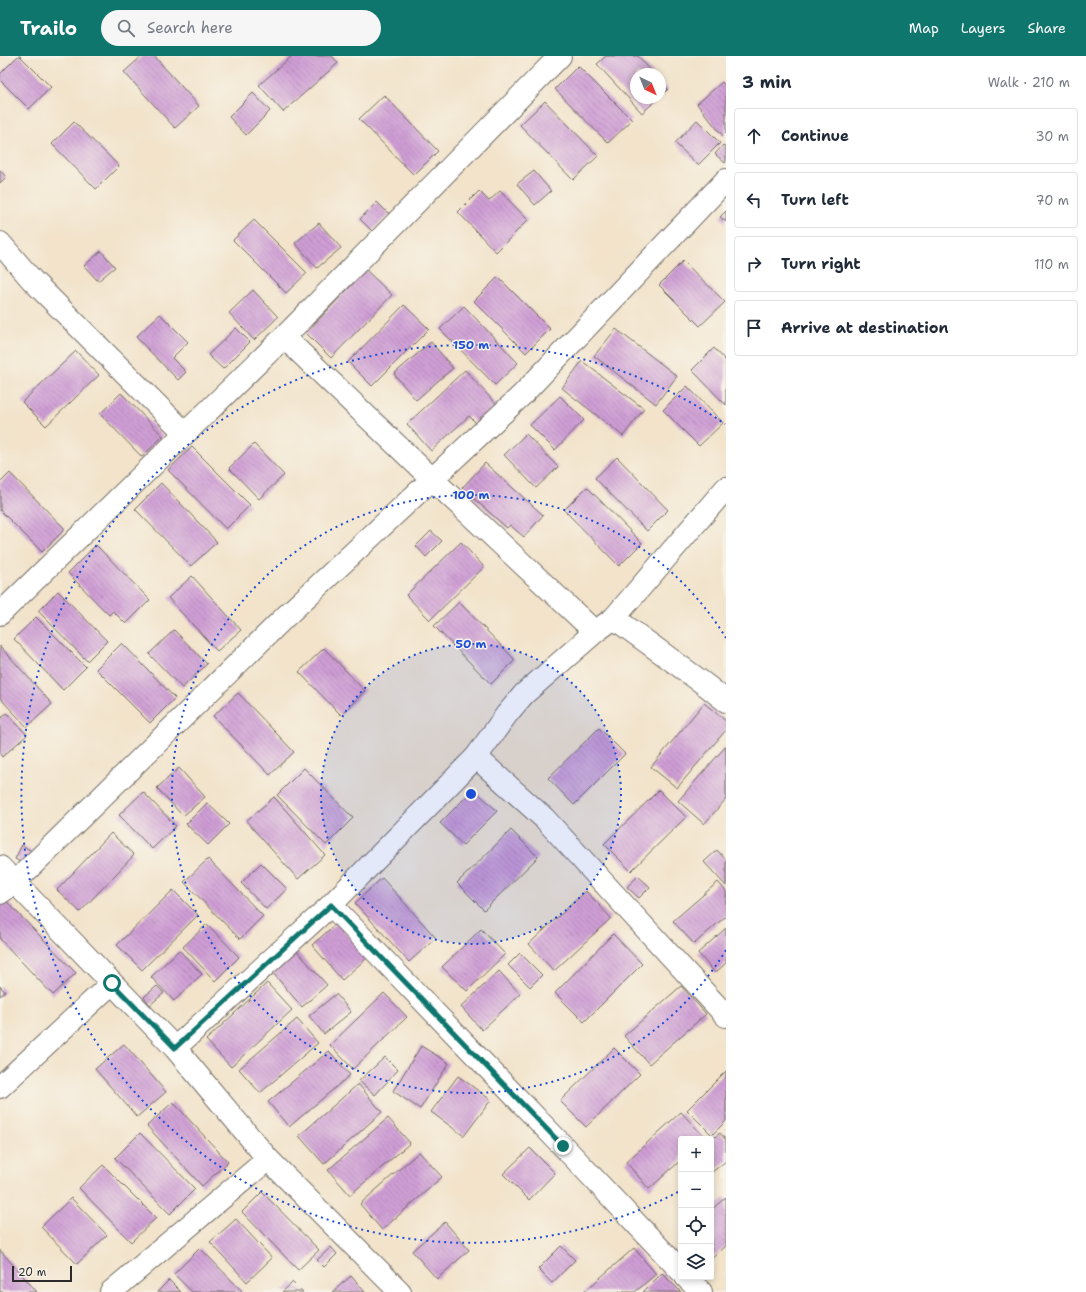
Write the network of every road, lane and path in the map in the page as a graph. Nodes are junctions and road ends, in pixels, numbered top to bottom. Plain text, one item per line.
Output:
1 (560, 56) edge
2 (726, 180) edge
3 (0, 243) edge
4 (284, 337) junction
5 (185, 433) junction
6 (432, 479) junction
7 (726, 488) edge
8 (0, 614) edge
9 (614, 618) junction
10 (595, 632) junction
11 (726, 701) edge
12 (476, 756) junction
13 (5, 881) edge
14 (331, 905) junction
15 (112, 983) junction
16 (726, 1016) edge
17 (175, 1048) junction
18 (0, 1087) edge
19 (268, 1159) junction
20 (678, 1268) edge
21 (689, 1280) edge
22 (111, 1292) edge
23 (400, 1292) edge
24 (701, 1292) edge

1 - 4 street
2 - 6 street
3 - 5 street
4 - 5 street
4 - 6 street
5 - 8 street
6 - 10 street
6 - 13 street
7 - 9 street
9 - 10 street
9 - 11 street
10 - 12 street
12 - 14 street
12 - 16 street
13 - 15 street
14 - 17 street
14 - 20 street
15 - 17 street
15 - 18 street
17 - 19 street
19 - 22 street
19 - 23 street
21 - 24 street

